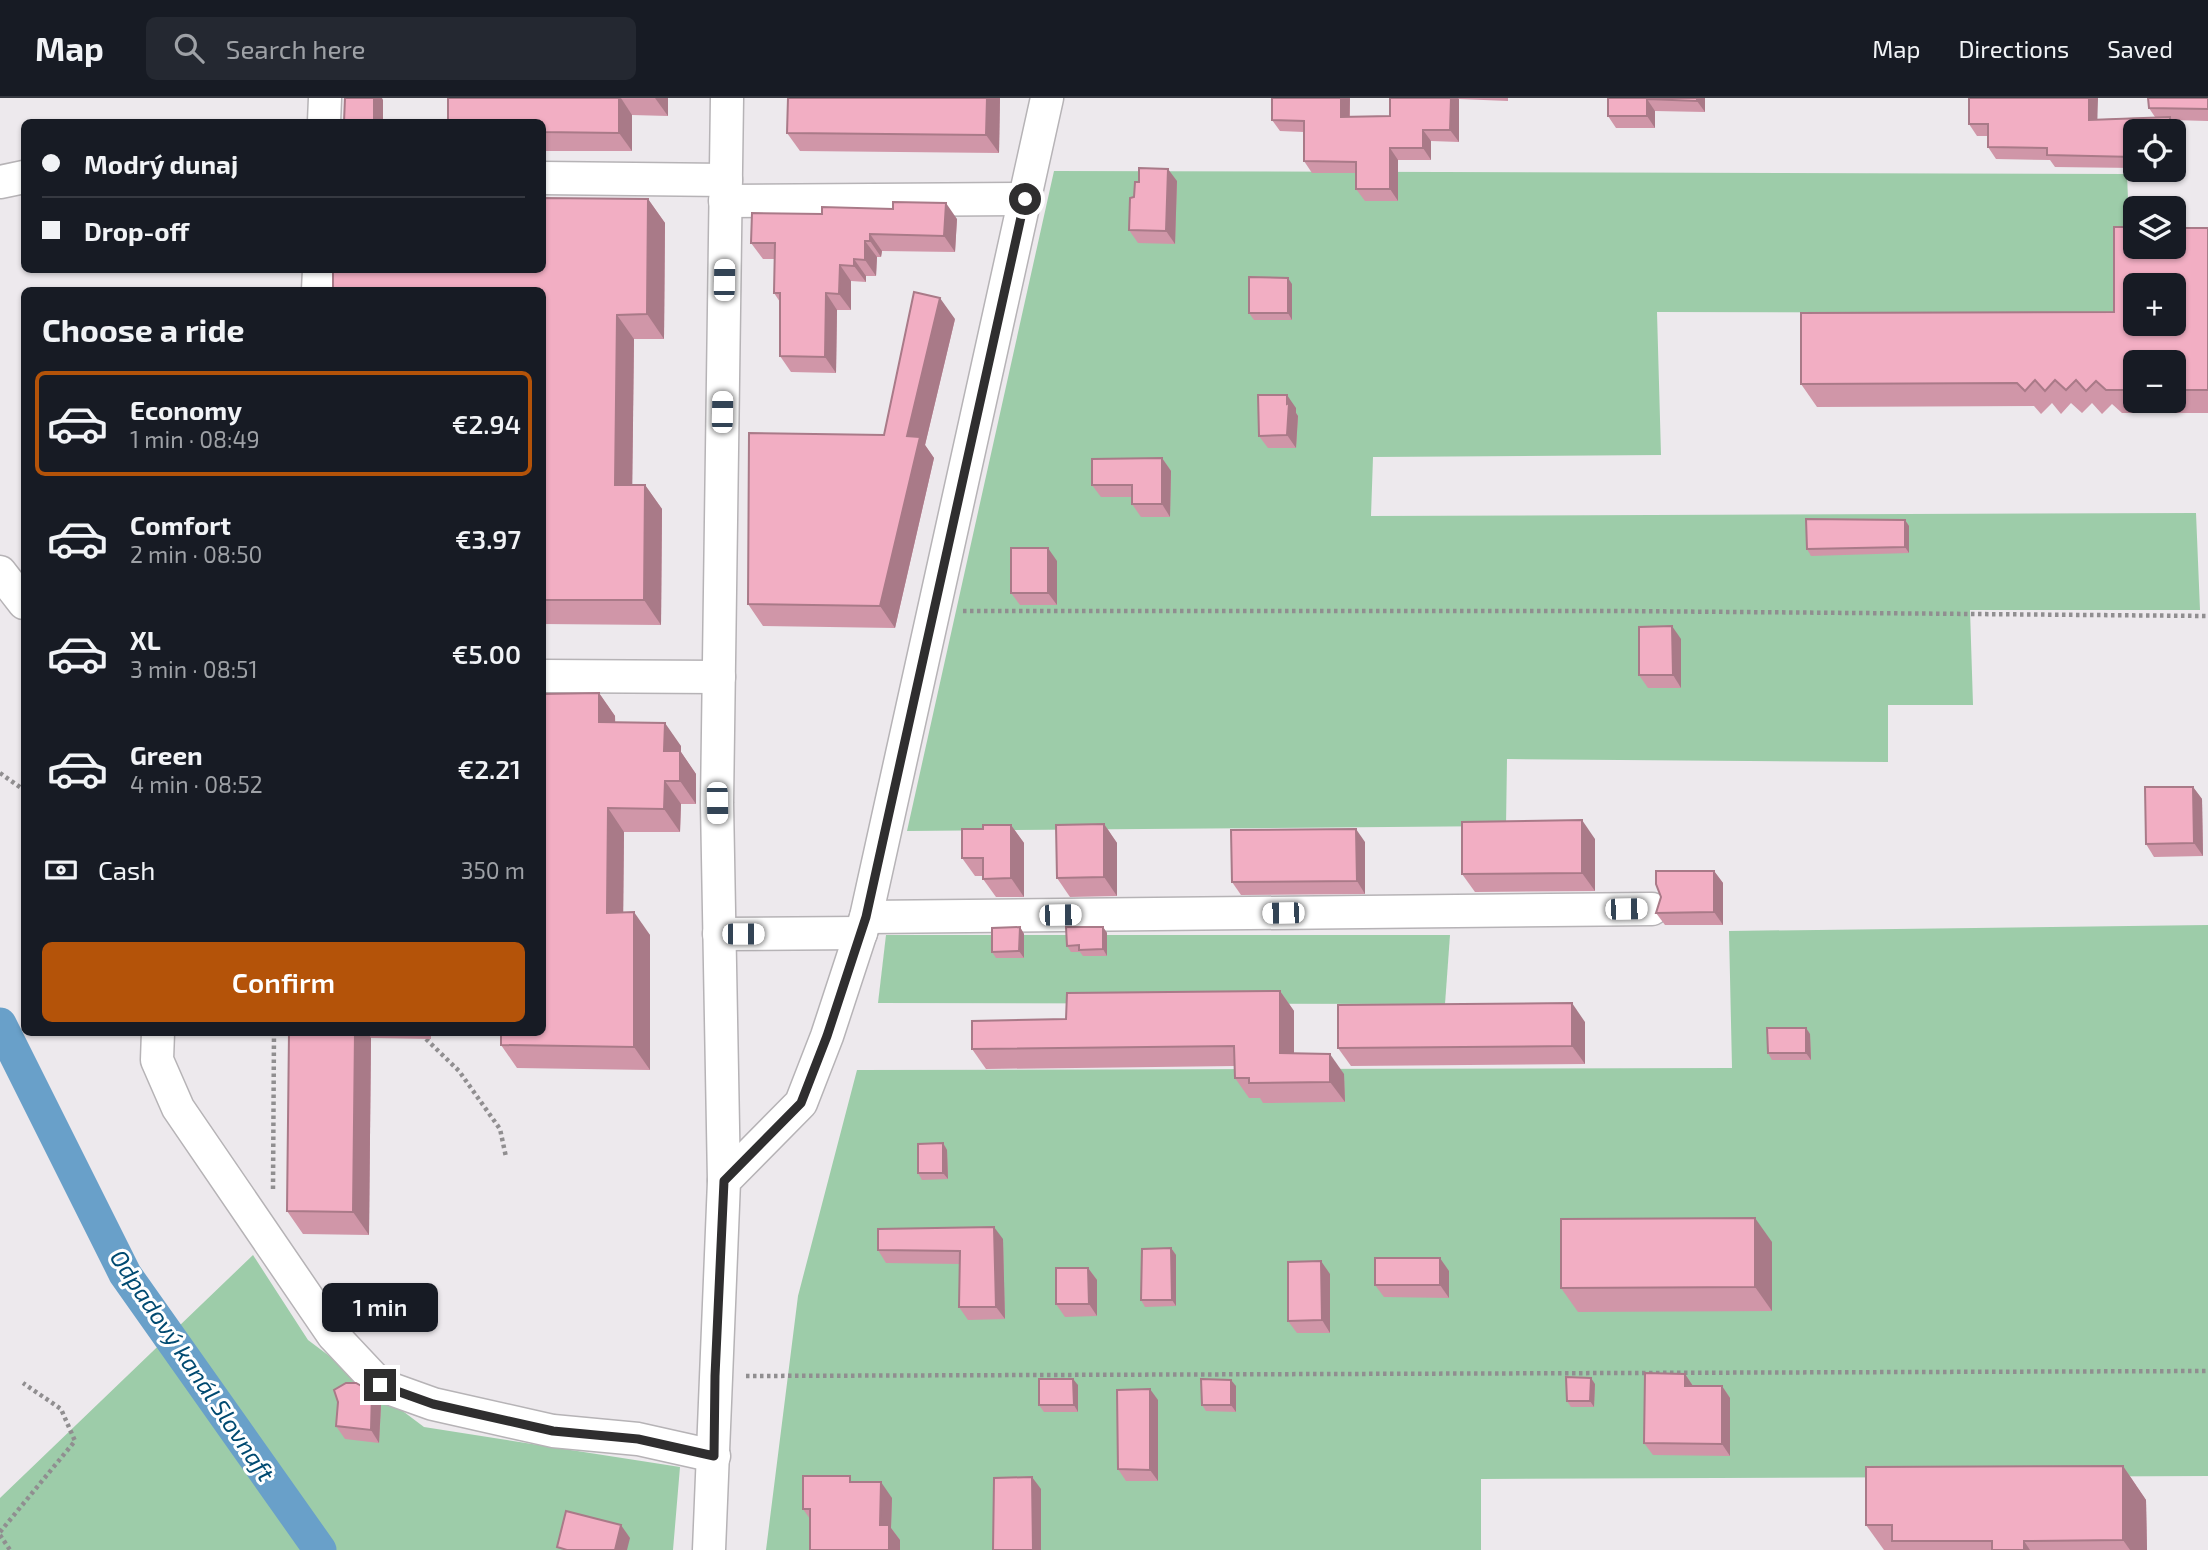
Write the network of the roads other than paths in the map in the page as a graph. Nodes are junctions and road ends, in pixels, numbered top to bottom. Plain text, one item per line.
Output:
1 (325, 98) edge
2 (727, 98) edge
3 (1047, 98) edge
4 (324, 119) edge
5 (21, 178) edge
6 (546, 178) edge
7 (0, 182) edge
8 (725, 190) junction
9 (1025, 199) junction
10 (0, 572) edge
11 (21, 599) edge
12 (546, 676) edge
13 (719, 677) junction
14 (1652, 909) dead end
15 (864, 925) junction
16 (719, 934) junction
17 (158, 1036) edge
18 (724, 1181) junction
19 (714, 1456) junction
20 (709, 1550) edge

1 - 4 street
2 - 8 street
3 - 9 street
5 - 7 street
6 - 8 street
8 - 9 street
8 - 13 street
9 - 15 street
10 - 11 street
12 - 13 street
13 - 16 street
14 - 15 street
15 - 16 street
15 - 18 street
16 - 18 street
17 - 19 street
18 - 19 street
19 - 20 street

